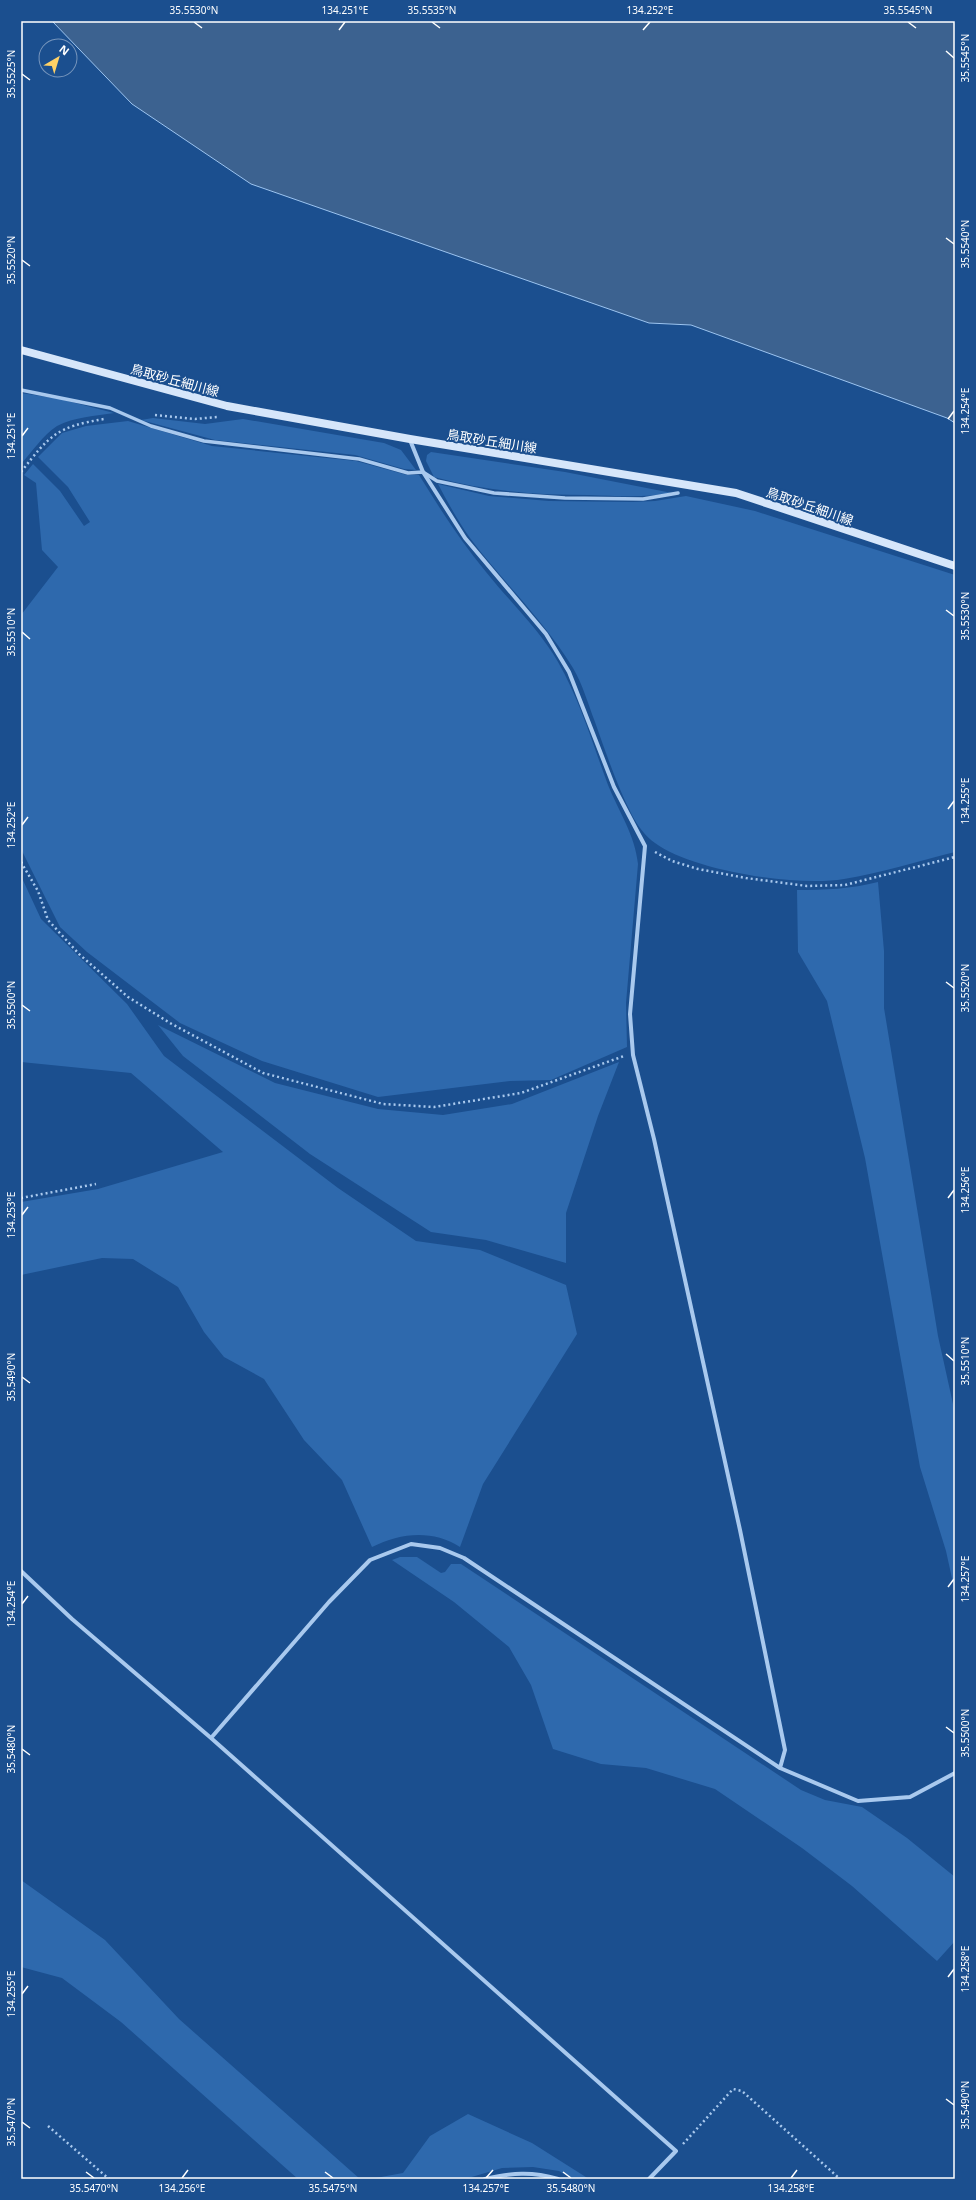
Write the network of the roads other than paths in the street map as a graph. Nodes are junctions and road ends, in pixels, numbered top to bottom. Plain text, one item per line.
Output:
1 (21, 350) edge
2 (21, 390) edge
3 (410, 439) junction
4 (423, 472) junction
5 (678, 493) dead end
6 (955, 566) edge
7 (21, 1571) edge
8 (211, 1738) junction
9 (780, 1768) junction
10 (955, 1773) edge
11 (485, 2179) edge
12 (558, 2179) edge
13 (649, 2179) edge

1 - 3 main road, 鳥取砂丘細川線
2 - 4 street
3 - 4 street
3 - 6 main road, 鳥取砂丘細川線
4 - 5 street
4 - 9 street
7 - 8 street
8 - 9 street
8 - 13 street
9 - 10 street
11 - 12 street

